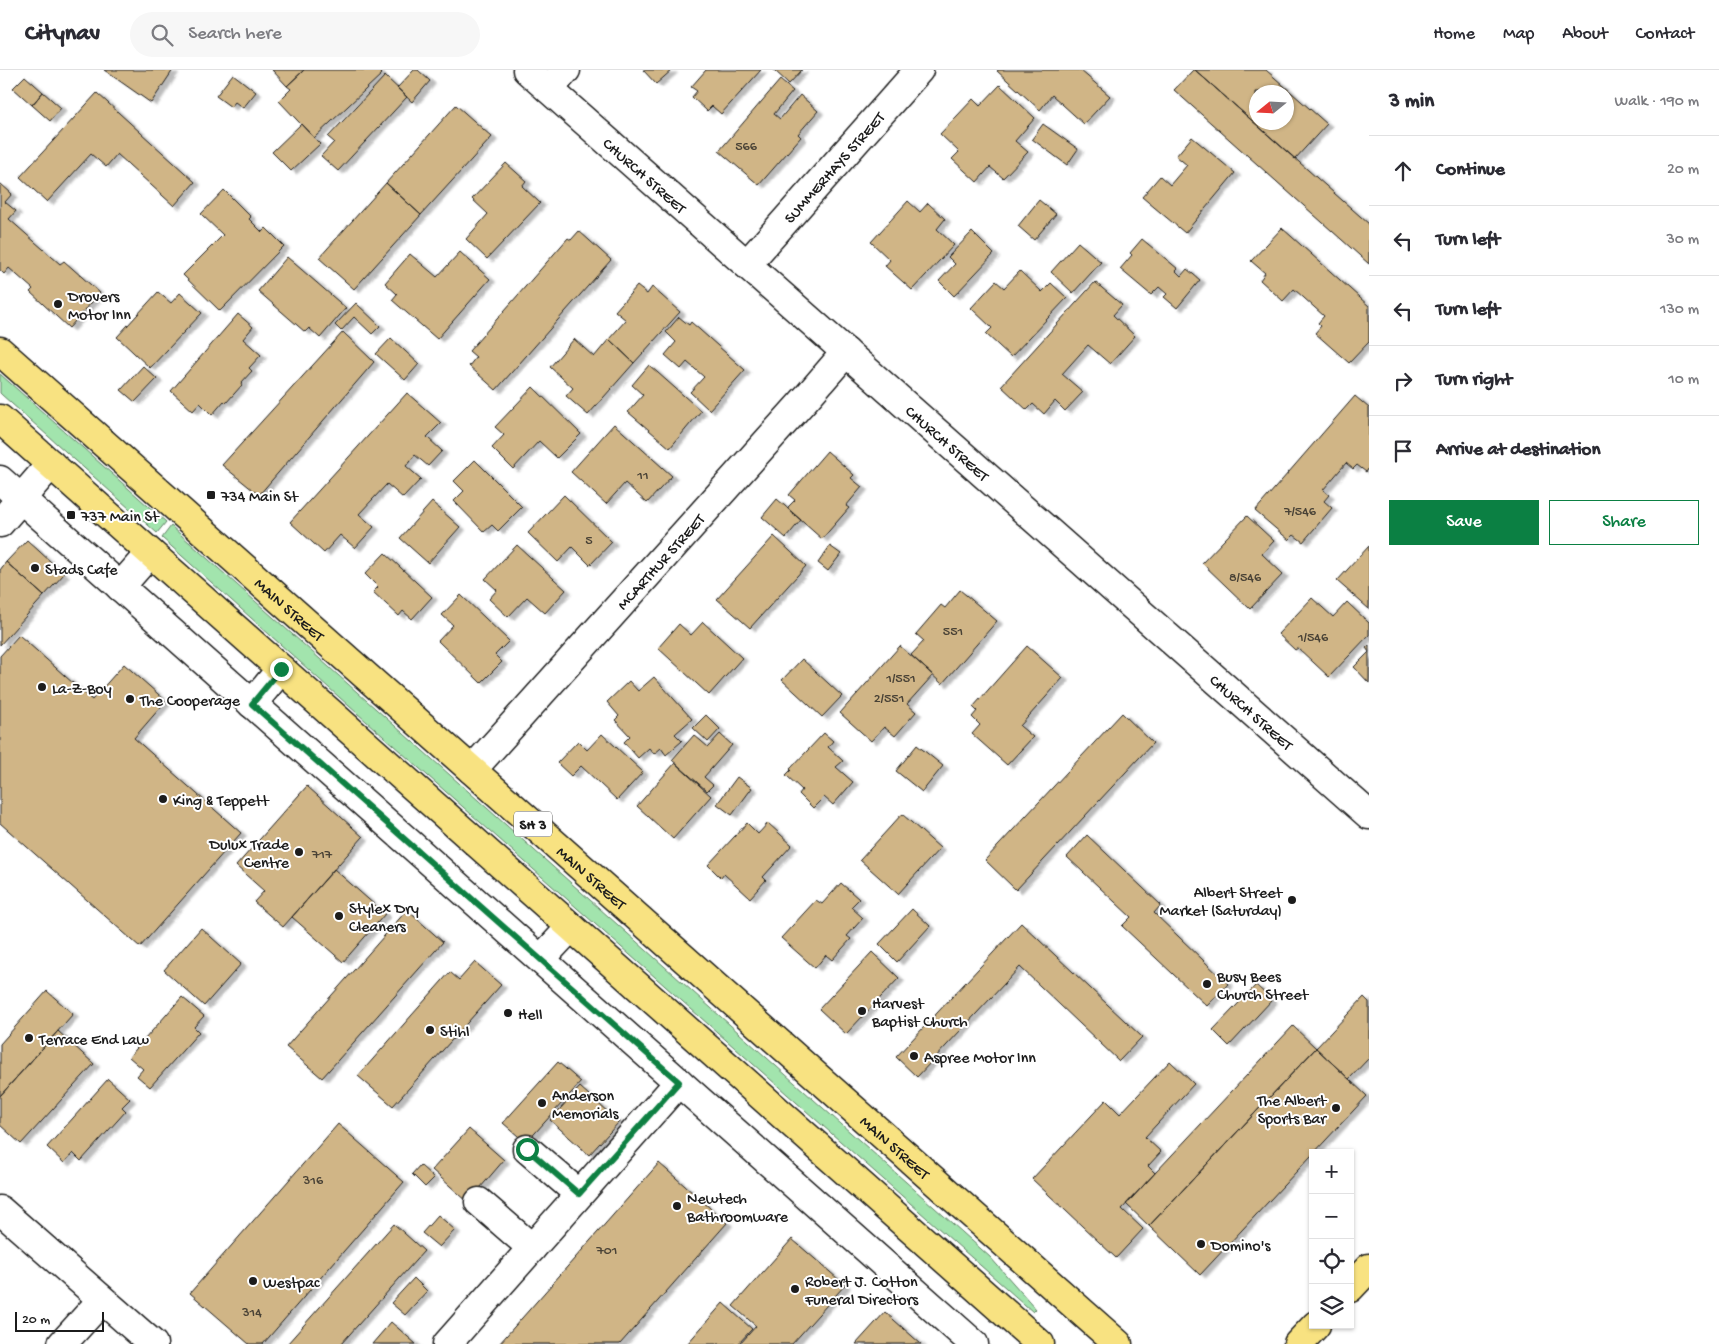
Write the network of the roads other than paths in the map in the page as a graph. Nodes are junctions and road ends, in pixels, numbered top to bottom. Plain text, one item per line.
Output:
1 (527, 70) edge
2 (919, 70) edge
3 (557, 80) edge
4 (747, 264) junction
5 (0, 351) edge
6 (846, 352) junction
7 (0, 419) edge
8 (51, 464) junction
9 (0, 480) edge
10 (20, 499) junction
11 (0, 523) edge
12 (150, 553) junction
13 (120, 586) junction
14 (281, 669) junction
15 (252, 704) junction
16 (472, 770) junction
17 (1369, 815) edge
18 (571, 927) junction
19 (541, 959) junction
20 (679, 1082) junction
21 (527, 1149) dead end
22 (579, 1194) junction
23 (479, 1202) dead end
24 (0, 1210) edge
25 (532, 1248) junction
26 (1369, 1268) edge
27 (1354, 1284) edge
28 (102, 1300) junction
29 (1312, 1329) edge
30 (62, 1344) edge
31 (152, 1344) edge
32 (447, 1344) edge
33 (974, 1344) edge
34 (1040, 1344) edge
35 (1118, 1344) edge
36 (1298, 1344) edge

1 - 3 street, CHURCH STREET
2 - 4 street, SUMMERHAYS STREET
3 - 4 street, CHURCH STREET
4 - 6 street, CHURCH STREET
5 - 16 main road, MAIN STREET / SH 3
6 - 16 street, MCARTHUR STREET
6 - 17 street, CHURCH STREET
7 - 8 main road
8 - 10 street
8 - 12 main road
9 - 10 street
10 - 11 street
10 - 13 street
12 - 13 street
12 - 14 main road
13 - 15 street
14 - 15 street
14 - 18 main road
15 - 19 street
16 - 35 main road, MAIN STREET / SH 3
18 - 19 street
18 - 34 main road
19 - 20 street
20 - 22 street
20 - 33 street
21 - 22 street
22 - 25 street
23 - 25 street
24 - 28 street
25 - 32 street
26 - 27 main road
28 - 30 street
28 - 31 street
29 - 36 main road

